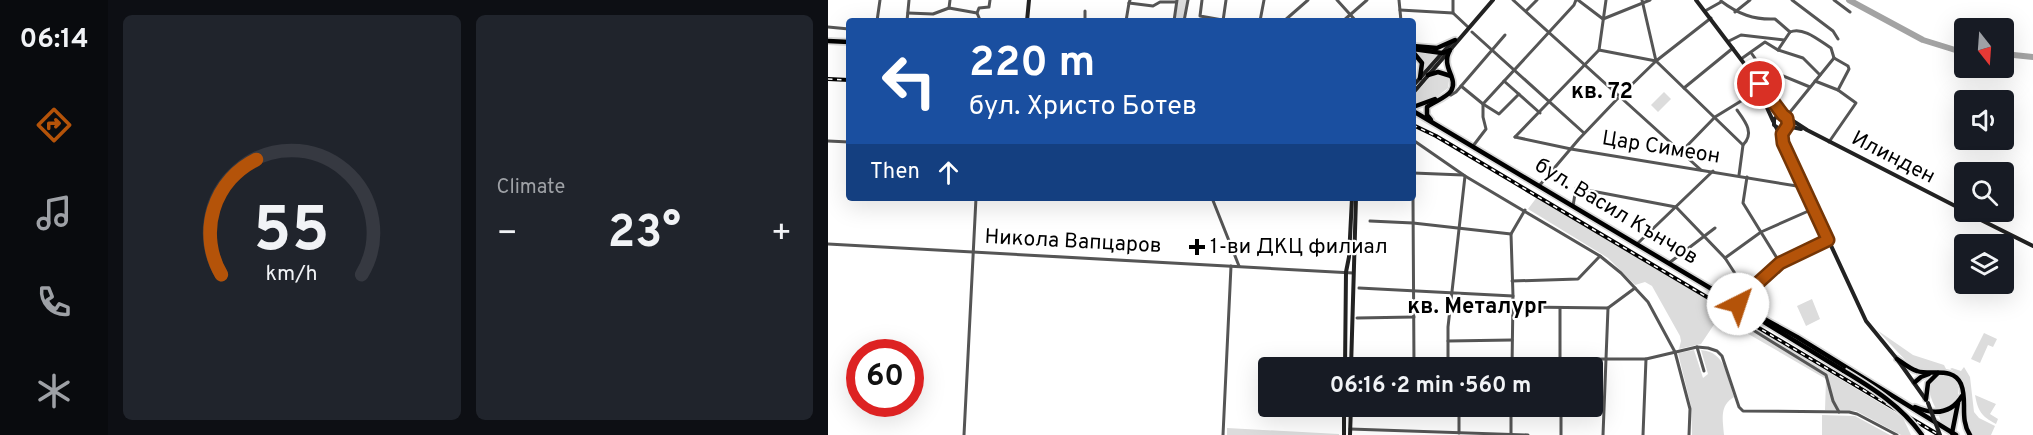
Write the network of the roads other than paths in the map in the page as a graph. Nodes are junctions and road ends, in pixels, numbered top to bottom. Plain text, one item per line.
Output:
1 (880, 0) edge
2 (909, 0) edge
3 (950, 0) edge
4 (990, 0) edge
5 (1029, 0) edge
6 (1188, 0) edge
7 (1202, 0) edge
8 (1226, 0) edge
9 (1264, 0) edge
10 (1308, 0) edge
11 (1336, 0) edge
12 (1367, 0) edge
13 (1399, 0) edge
14 (1453, 0) edge
15 (1493, 0) edge
16 (1513, 0) edge
17 (1537, 0) edge
18 (1577, 0) edge
19 (1606, 0) edge
20 (1650, 0) edge
21 (1696, 0) edge
22 (1750, 0) edge
23 (1792, 0) edge
24 (1834, 0) edge
25 (1130, 1) edge
26 (1160, 1) edge
27 (1176, 1) edge
28 (1642, 1) edge
29 (1721, 1) edge
30 (949, 8) junction
31 (1400, 10) junction
32 (1085, 11) dead end
33 (1526, 11) junction
34 (1705, 11) junction
35 (908, 12) junction
36 (1735, 12) junction
37 (1850, 12) dead end
38 (977, 13) junction
39 (1453, 13) junction
40 (1350, 15) junction
41 (877, 18) edge
42 (907, 18) edge
43 (979, 18) edge
44 (1027, 18) edge
45 (1084, 18) edge
46 (1127, 18) edge
47 (1174, 18) edge
48 (1185, 18) edge
49 (1209, 18) edge
50 (1223, 18) edge
51 (1261, 18) edge
52 (1287, 18) edge
53 (1346, 18) edge
54 (1353, 18) edge
55 (1401, 18) edge
56 (1711, 18) junction
57 (1603, 20) junction
58 (828, 27) edge
59 (846, 29) edge
60 (1470, 29) junction
61 (1790, 32) junction
62 (1550, 33) junction
63 (1505, 35) dead end
64 (1455, 39) junction
65 (1838, 39) dead end
66 (1784, 40) junction
67 (828, 41) edge
68 (1729, 41) junction
69 (846, 42) edge
70 (1733, 48) junction
71 (1416, 49) edge
72 (1416, 49) edge
73 (1450, 50) junction
74 (1491, 50) junction
75 (1599, 50) junction
76 (1778, 50) junction
77 (1443, 53) junction
78 (1416, 54) edge
79 (1752, 54) dead end
80 (1833, 58) junction
81 (1741, 59) junction
82 (1656, 60) junction
83 (1585, 64) junction
84 (1514, 70) junction
85 (1751, 72) junction
86 (1428, 75) junction
87 (1820, 75) junction
88 (1451, 76) junction
89 (1420, 78) junction
90 (1504, 81) junction
91 (1815, 81) junction
92 (1416, 83) edge
93 (1461, 86) junction
94 (1810, 87) junction
95 (1684, 88) junction
96 (1416, 89) edge
97 (1759, 90) junction
98 (1838, 90) junction
99 (1447, 94) junction
100 (1519, 94) junction
101 (1620, 96) junction
102 (1550, 103) junction
103 (1483, 104) junction
104 (1416, 108) edge
105 (1737, 110) dead end
106 (1416, 111) edge
107 (1539, 113) junction
108 (1785, 116) junction
109 (1715, 117) junction
110 (1432, 122) junction
111 (1775, 125) junction
112 (1786, 128) junction
113 (1806, 130) junction
114 (1584, 134) junction
115 (828, 141) edge
116 (846, 142) edge
117 (1416, 142) edge
118 (1829, 142) junction
119 (1783, 143) junction
120 (1743, 145) junction
121 (1473, 147) junction
122 (1571, 149) junction
123 (1682, 151) junction
124 (1702, 170) junction
125 (1713, 171) junction
126 (1416, 173) edge
127 (1465, 176) junction
128 (1739, 176) junction
129 (1747, 177) junction
130 (1539, 186) junction
131 (1803, 187) junction
132 (976, 201) edge
133 (1213, 201) edge
134 (1354, 201) edge
135 (1354, 201) edge
136 (1413, 201) edge
137 (1954, 205) edge
138 (1573, 206) junction
139 (1676, 207) junction
140 (1813, 209) junction
141 (1525, 210) junction
142 (1370, 221) dead end
143 (1986, 222) edge
144 (1413, 223) junction
145 (1460, 228) junction
146 (1715, 228) dead end
147 (1761, 232) junction
148 (1511, 234) junction
149 (1704, 236) junction
150 (1828, 240) junction
151 (828, 243) edge
152 (1637, 244) junction
153 (2033, 246) edge
154 (973, 252) junction
155 (1600, 256) junction
156 (1725, 258) junction
157 (1669, 263) junction
158 (1780, 263) junction
159 (1231, 266) junction
160 (1239, 266) junction
161 (1346, 272) junction
162 (1353, 273) junction
163 (1512, 280) junction
164 (1359, 288) dead end
165 (1635, 288) junction
166 (1413, 291) junction
167 (1452, 292) junction
168 (1747, 292) junction
169 (1513, 296) junction
170 (1738, 304) junction
171 (1513, 306) junction
172 (1560, 308) junction
173 (1608, 308) junction
174 (1414, 317) junction
175 (1357, 318) dead end
176 (1752, 330) dead end
177 (1512, 340) junction
178 (1448, 341) junction
179 (1697, 347) junction
180 (1675, 352) junction
181 (1345, 357) edge
182 (1351, 357) edge
183 (1414, 357) edge
184 (1448, 357) edge
185 (1512, 357) edge
186 (1560, 357) edge
187 (1605, 359) junction
188 (1646, 359) junction
189 (1897, 359) junction
190 (1704, 371) dead end
191 (1938, 373) junction
192 (1915, 382) junction
193 (1962, 396) junction
194 (1901, 400) junction
195 (1927, 401) junction
196 (1958, 403) junction
197 (1839, 412) junction
198 (1344, 417) edge
199 (1351, 417) edge
200 (1459, 417) edge
201 (1511, 417) edge
202 (1561, 417) edge
203 (1344, 429) junction
204 (1350, 429) junction
205 (1459, 433) junction
206 (1477, 434) edge
207 (1511, 434) edge
208 (1954, 434) edge
209 (964, 435) edge
210 (1223, 435) edge
211 (1344, 435) edge
212 (1350, 435) edge
213 (1528, 435) edge
214 (1561, 435) edge
215 (1603, 435) edge
216 (1643, 435) edge
217 (1689, 435) edge
218 (1897, 435) edge
219 (1922, 435) edge
220 (1940, 435) edge
221 (1970, 435) edge

1 - 41 street
2 - 35 street
3 - 30 street
4 - 38 street
5 - 44 street
6 - 48 street
7 - 49 street
8 - 50 street
9 - 51 street
10 - 52 street
11 - 40 street
12 - 40 street
13 - 31 street
14 - 39 street
15 - 60 street
16 - 33 street
17 - 33 street
18 - 57 street
18 - 62 street
19 - 57 street
20 - 28 street
21 - 34 street
22 - 36 street
23 - 65 street
24 - 37 street
25 - 26 street
25 - 46 street
26 - 27 street
27 - 47 street
28 - 57 street
28 - 82 street
29 - 34 street
29 - 36 street
30 - 35 street
30 - 38 street
31 - 39 street
31 - 55 street
32 - 45 street
33 - 62 street
34 - 56 street
35 - 42 street
36 - 61 street
38 - 43 street
39 - 60 street
40 - 53 street
40 - 54 street
56 - 68 street
56 - 82 street
57 - 75 street
58 - 59 street
60 - 64 street
60 - 73 street
60 - 74 street
61 - 66 street
61 - 80 street
62 - 83 street
62 - 84 street
63 - 74 street
64 - 71 main road
64 - 77 street
66 - 68 street
66 - 76 street
67 - 69 main road
68 - 70 street
70 - 81 street
70 - 95 street
72 - 77 main road
73 - 77 main road
73 - 86 street
73 - 88 main road
74 - 84 street
74 - 93 street
75 - 82 street
75 - 83 street
76 - 81 street
76 - 87 street
77 - 89 street
78 - 89 main road
79 - 94 street
80 - 87 street
80 - 98 street
81 - 85 street
82 - 95 street
82 - 101 street
83 - 101 street
83 - 102 street
84 - 90 street
84 - 102 street
85 - 97 street
85 - 108 street
86 - 88 main road
86 - 96 street
87 - 91 street
88 - 99 main road
89 - 92 street
90 - 100 street
90 - 103 street
91 - 94 street
91 - 98 street
93 - 99 street
93 - 103 street
94 - 108 street
95 - 109 street
97 - 109 street
97 - 111 street
98 - 118 street
99 - 104 main road
99 - 110 main road
100 - 103 street
100 - 107 street
101 - 114 street
101 - 123 street
102 - 107 street
102 - 114 street
103 - 121 street
105 - 120 street
106 - 110 main road, бул. Васил Кънчов
107 - 122 street, Цар Симеон
108 - 111 street
108 - 112 street
108 - 113 street, Илинден
109 - 120 street
109 - 123 street
110 - 121 main road, бул. Васил Кънчов
111 - 112 street, Илинден
111 - 119 street
112 - 113 street, Илинден
112 - 119 street
113 - 118 street, Илинден
114 - 122 street
115 - 116 street
117 - 127 street
118 - 137 street, Илинден
119 - 131 street
120 - 128 street
121 - 130 main road, бул. Васил Кънчов
122 - 124 street, Цар Симеон
122 - 130 street
123 - 124 street
124 - 125 street, Цар Симеон
125 - 128 street, Цар Симеон
125 - 139 street
126 - 127 street
127 - 141 street
127 - 145 street
128 - 129 street, Цар Симеон
129 - 131 street, Цар Симеон
129 - 147 street
130 - 138 main road, бул. Васил Кънчов
131 - 140 street
132 - 154 street
133 - 160 street
134 - 161 street
135 - 162 street
136 - 144 street
138 - 139 street
138 - 152 main road, бул. Васил Кънчов
139 - 149 street
139 - 152 street
140 - 147 street
140 - 150 street
141 - 148 street
141 - 155 street
142 - 144 street
143 - 153 street, Илинден
144 - 145 street
144 - 166 street
145 - 148 street
145 - 167 street
146 - 149 street
147 - 156 street
147 - 158 street
148 - 163 street
149 - 156 street
149 - 157 street
150 - 158 street
150 - 189 street
151 - 154 street, Никола Вапцаров
152 - 157 main road, бул. Васил Кънчов
154 - 159 street, Никола Вапцаров
154 - 209 street
155 - 163 street
155 - 165 street
156 - 168 street
157 - 170 main road, бул. Васил Кънчов
158 - 168 street
159 - 160 street, Никола Вапцаров
159 - 210 street
160 - 161 street, Никола Вапцаров
161 - 162 street, Никола Вапцаров
161 - 181 street
162 - 182 street
163 - 169 street
164 - 166 street
165 - 173 street
165 - 180 street
166 - 167 street
166 - 174 street
167 - 169 street
167 - 178 street
168 - 170 street
169 - 171 street
170 - 194 main road, бул. Васил Кънчов
170 - 219 main road, bridge
171 - 172 street
171 - 177 street
172 - 173 street
172 - 186 street
173 - 187 street
174 - 175 street
174 - 183 street
176 - 197 street
177 - 178 street
177 - 185 street
178 - 184 street
179 - 180 street
179 - 190 street
179 - 197 street
180 - 188 street
180 - 217 street
187 - 188 street
187 - 215 street
188 - 216 street
189 - 191 main road
189 - 192 street
191 - 192 main road
191 - 193 main road
191 - 195 main road
192 - 195 street
193 - 196 main road
193 - 221 main road
194 - 196 main road
194 - 208 main road, бул. Васил Кънчов
195 - 220 street, bridge
196 - 208 main road
197 - 218 street
198 - 203 street
199 - 204 street
200 - 205 street
201 - 207 street
202 - 214 street
203 - 204 street
203 - 211 street
204 - 205 street
204 - 212 street
205 - 206 street
206 - 207 street
207 - 213 street

